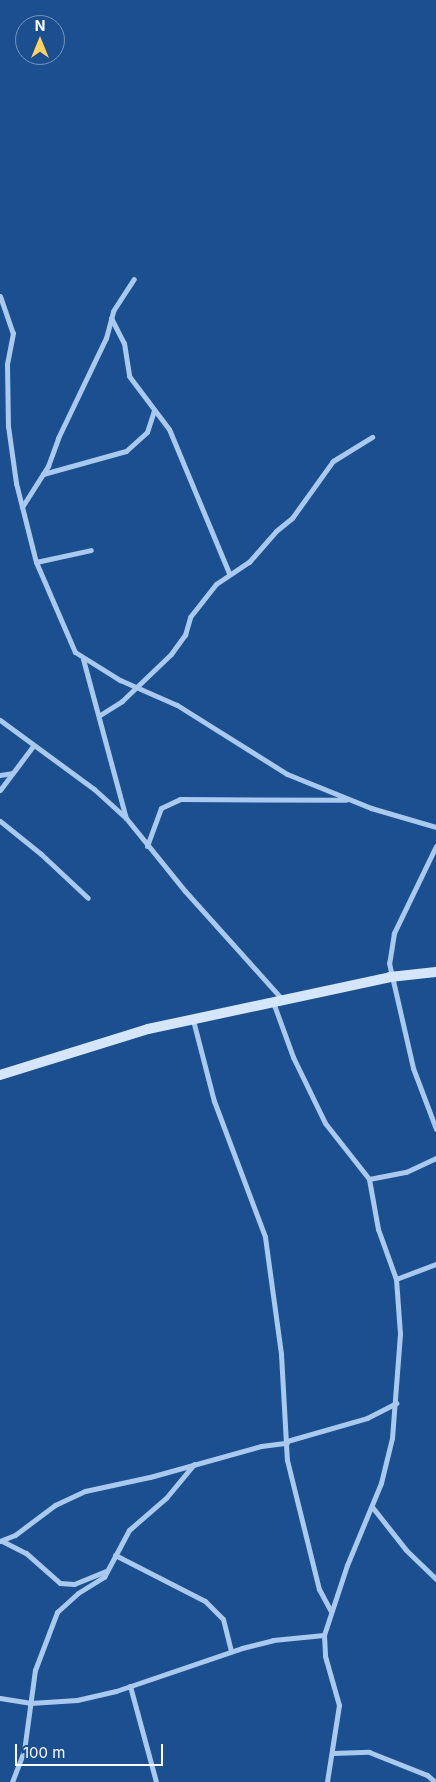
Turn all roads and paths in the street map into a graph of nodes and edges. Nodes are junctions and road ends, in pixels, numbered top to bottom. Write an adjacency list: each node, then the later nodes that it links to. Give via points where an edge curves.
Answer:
1 (134, 279): 3 (street)
2 (0, 296): 6 (street, via 12,333 7,364)
3 (111, 318): 4 (street, via 124,343 130,376); 8 (street, via 98,356)
4 (154, 410): 8 (street, via 147,432 126,451); 12 (street, via 169,428)
5 (0, 424): 6 (street)
6 (8, 426): 9 (street)
7 (372, 437): 12 (street, via 337,457 292,518 276,530 249,562)
8 (43, 474): 9 (street)
9 (22, 507): 11 (street)
10 (90, 550): 11 (street)
11 (36, 562): 13 (street, via 68,642)
12 (229, 573): 14 (street, via 190,617 180,643)
13 (82, 658): 14 (street); 15 (street)
14 (137, 687): 15 (street); 21 (street, via 177,705 287,774)
15 (100, 715): 22 (street, via 106,749)
16 (0, 720): 17 (street)
17 (33, 746): 18 (street); 22 (street, via 94,789)
18 (12, 773): 19 (street); 20 (street)
19 (0, 775)
20 (0, 790)
21 (351, 800): 24 (street); 25 (street, via 180,800 161,808)
22 (126, 818): 25 (street)
23 (0, 821): 27 (street)
24 (436, 828)
25 (147, 846): 30 (street)
26 (436, 846): 29 (street, via 394,933)
27 (88, 898)
28 (436, 972): 29 (street)
29 (390, 977): 30 (street); 33 (street, via 413,1068)
30 (277, 1000): 31 (street); 35 (street, via 293,1057 325,1123)
31 (193, 1020): 32 (street, via 148,1029); 39 (street, via 214,1101 265,1237 281,1354)
32 (0, 1075)
33 (436, 1129)
34 (436, 1158): 35 (street, via 406,1172)
35 (369, 1179): 37 (street, via 378,1229)
36 (436, 1264): 37 (street)
37 (396, 1279): 38 (street, via 400,1334)
38 (396, 1403): 39 (street, via 367,1418); 41 (street, via 392,1438)
39 (287, 1442): 40 (street); 46 (street, via 287,1460 296,1501 319,1589)
40 (194, 1464): 42 (street, via 86,1491 55,1505 21,1532); 43 (street, via 166,1498 129,1530)
41 (373, 1508): 45 (street, via 406,1550); 46 (street)
42 (1, 1541): 44 (street, via 26,1553 60,1582 74,1584)
43 (115, 1555): 44 (street); 48 (street, via 206,1601 223,1618)
44 (107, 1571): 51 (street, via 57,1612 35,1670)
45 (436, 1578)
46 (330, 1610): 47 (street)
47 (324, 1635): 48 (street, via 273,1640); 52 (street, via 325,1656 338,1705)
48 (231, 1651): 49 (street)
49 (130, 1686): 51 (street, via 77,1700); 54 (street)
50 (0, 1698): 51 (street)
51 (30, 1703): 53 (street, via 24,1751)
52 (332, 1753): 55 (street); 56 (street, via 369,1752 427,1775)
53 (12, 1782)
54 (156, 1782)
55 (327, 1782)
56 (435, 1782)

